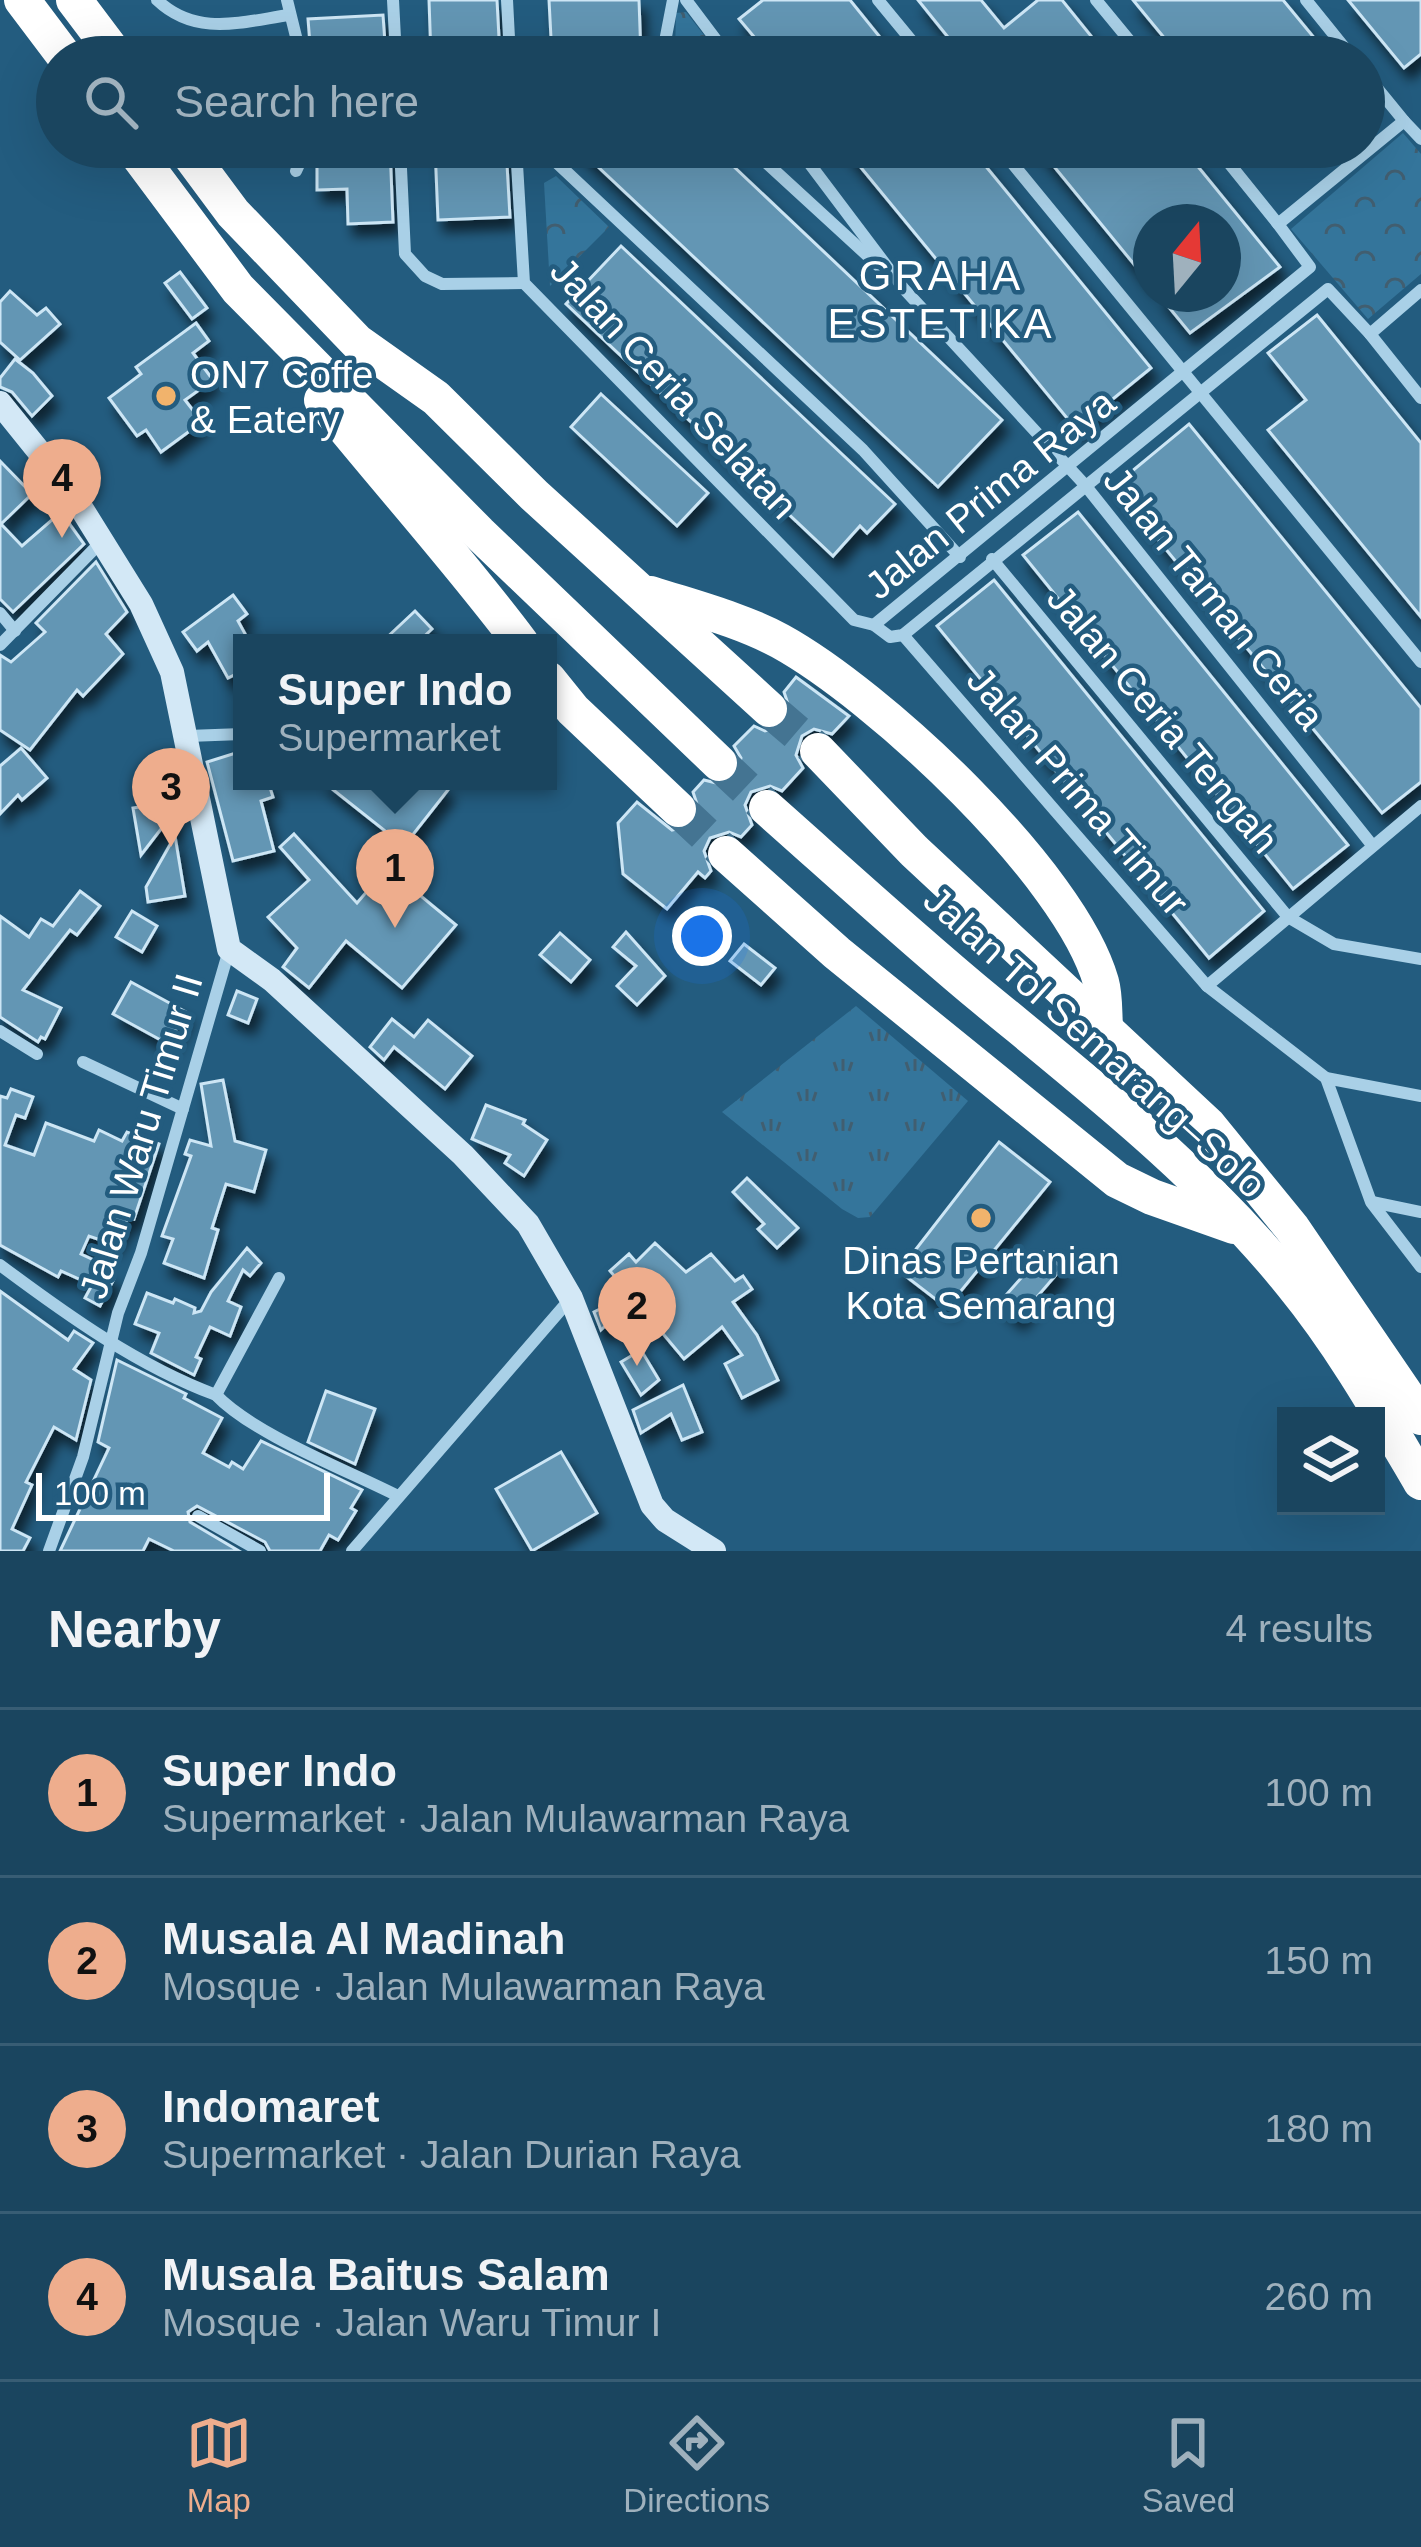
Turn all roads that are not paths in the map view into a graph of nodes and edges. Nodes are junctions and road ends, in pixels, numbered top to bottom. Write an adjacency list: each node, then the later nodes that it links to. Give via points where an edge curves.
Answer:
1 (22, 0): 12 (highway)
2 (74, 0): 13 (highway)
3 (157, 0): 11 (street, via 203,27)
4 (393, 0): 14 (street)
5 (507, 0): 15 (street)
6 (673, 0): 16 (street)
7 (686, 0): 17 (street)
8 (878, 0): 18 (street)
9 (1096, 0): 19 (street)
10 (1306, 0): 20 (street)
11 (288, 8)
12 (49, 36)
13 (101, 36)
14 (395, 36)
15 (510, 36)
16 (666, 36)
17 (713, 36)
18 (908, 36)
19 (1126, 36)
20 (1335, 36)
21 (1385, 98): 22 (street)
22 (1404, 121): 23 (street); 24 (street)
23 (1385, 137)
24 (1421, 140)
25 (148, 168): 40 (highway)
26 (200, 168): 54 (highway, via 357,342 436,398)
27 (297, 168): 36 (street)
28 (401, 168): 39 (street, via 405,254 424,275 442,284)
29 (517, 168): 39 (street, Jalan Ceria Selatan)
30 (562, 168): 52 (street, via 862,450)
31 (772, 168): 41 (street, Jalan Taman Ceria)
32 (813, 168): 41 (street, Jalan Taman Ceria)
33 (1016, 168): 45 (street)
34 (1233, 168): 37 (street)
35 (1347, 168): 37 (street)
36 (296, 171)
37 (1278, 224): 38 (street)
38 (1310, 267): 42 (street); 45 (street, Jalan Prima Raya)
39 (524, 283): 56 (street, Jalan Ceria Selatan, via 854,620)
40 (238, 289): 58 (highway); 67 (highway)
41 (904, 290): 49 (street, Jalan Taman Ceria)
42 (1328, 290): 44 (street); 46 (street, Jalan Prima Raya)
43 (1421, 290): 44 (street)
44 (1370, 334): 47 (street)
45 (1185, 374): 46 (street); 49 (street, Jalan Prima Raya)
46 (1201, 392): 50 (street, Jalan Prima Raya); 61 (street)
47 (1421, 398)
48 (0, 403): 51 (main road)
49 (1070, 466): 50 (street, Jalan Taman Ceria); 52 (street, Jalan Prima Raya)
50 (1085, 484): 53 (street, Jalan Prima Raya); 71 (street, Jalan Taman Ceria)
51 (102, 541): 57 (street); 65 (main road, via 172,672)
52 (960, 557): 56 (street, Jalan Prima Raya)
53 (992, 559): 59 (street, Jalan Prima Raya); 73 (street, Jalan Ceria Tengah)
54 (642, 592): 63 (highway); 77 (highway, via 779,641 955,778 1080,935 1102,984)
55 (0, 614): 57 (street)
56 (874, 625): 59 (street, Jalan Prima Raya, via 890,637)
57 (15, 631): 60 (street)
58 (514, 634)
59 (903, 635): 76 (street, Jalan Prima Timur)
60 (0, 645)
61 (1421, 662)
62 (557, 690): 70 (highway)
63 (769, 710)
64 (233, 734): 65 (street)
65 (188, 736): 74 (main road)
66 (818, 751): 77 (highway, Jalan Tol Semarang–Solo)
67 (718, 763)
68 (767, 808): 86 (highway, Jalan Tol Semarang–Solo, via 1107,1100)
69 (1420, 808): 71 (street)
70 (678, 809)
71 (1372, 845): 73 (street)
72 (726, 854): 86 (highway, via 1118,1180)
73 (1288, 917): 75 (street, via 1334,944); 76 (street)
74 (229, 949): 83 (street, Jalan Waru Timur II); 90 (main road, via 495,1186 530,1226)
75 (1421, 959)
76 (1207, 986): 81 (street, Jalan Prima Timur)
77 (1105, 1028): 93 (highway, Jalan Tol Semarang–Solo, via 1208,1125)
78 (0, 1031): 79 (street)
79 (37, 1054)
80 (83, 1062): 83 (street)
81 (1326, 1078): 82 (street, Jalan Prima Timur); 84 (street)
82 (1421, 1096)
83 (183, 1109): 91 (street, Jalan Waru Timur II)
84 (1371, 1202): 85 (street); 88 (street)
85 (1421, 1212)
86 (1243, 1229): 94 (highway, Jalan Tol Semarang–Solo, via 1356,1371)
87 (0, 1265): 91 (street)
88 (1421, 1267)
89 (279, 1278): 92 (street)
90 (571, 1298): 95 (street); 100 (main road, via 652,1504)
91 (110, 1341): 92 (street, Jalan Waru Timur II); 97 (street, Jalan Waru Timur II, via 83,1456)
92 (216, 1395): 95 (street, Jalan Waru Timur II)
93 (1421, 1417)
94 (1421, 1482)
95 (398, 1496): 99 (street)
96 (198, 1516): 98 (street)
97 (49, 1551)
98 (260, 1551)
99 (352, 1551)
100 (714, 1551)

